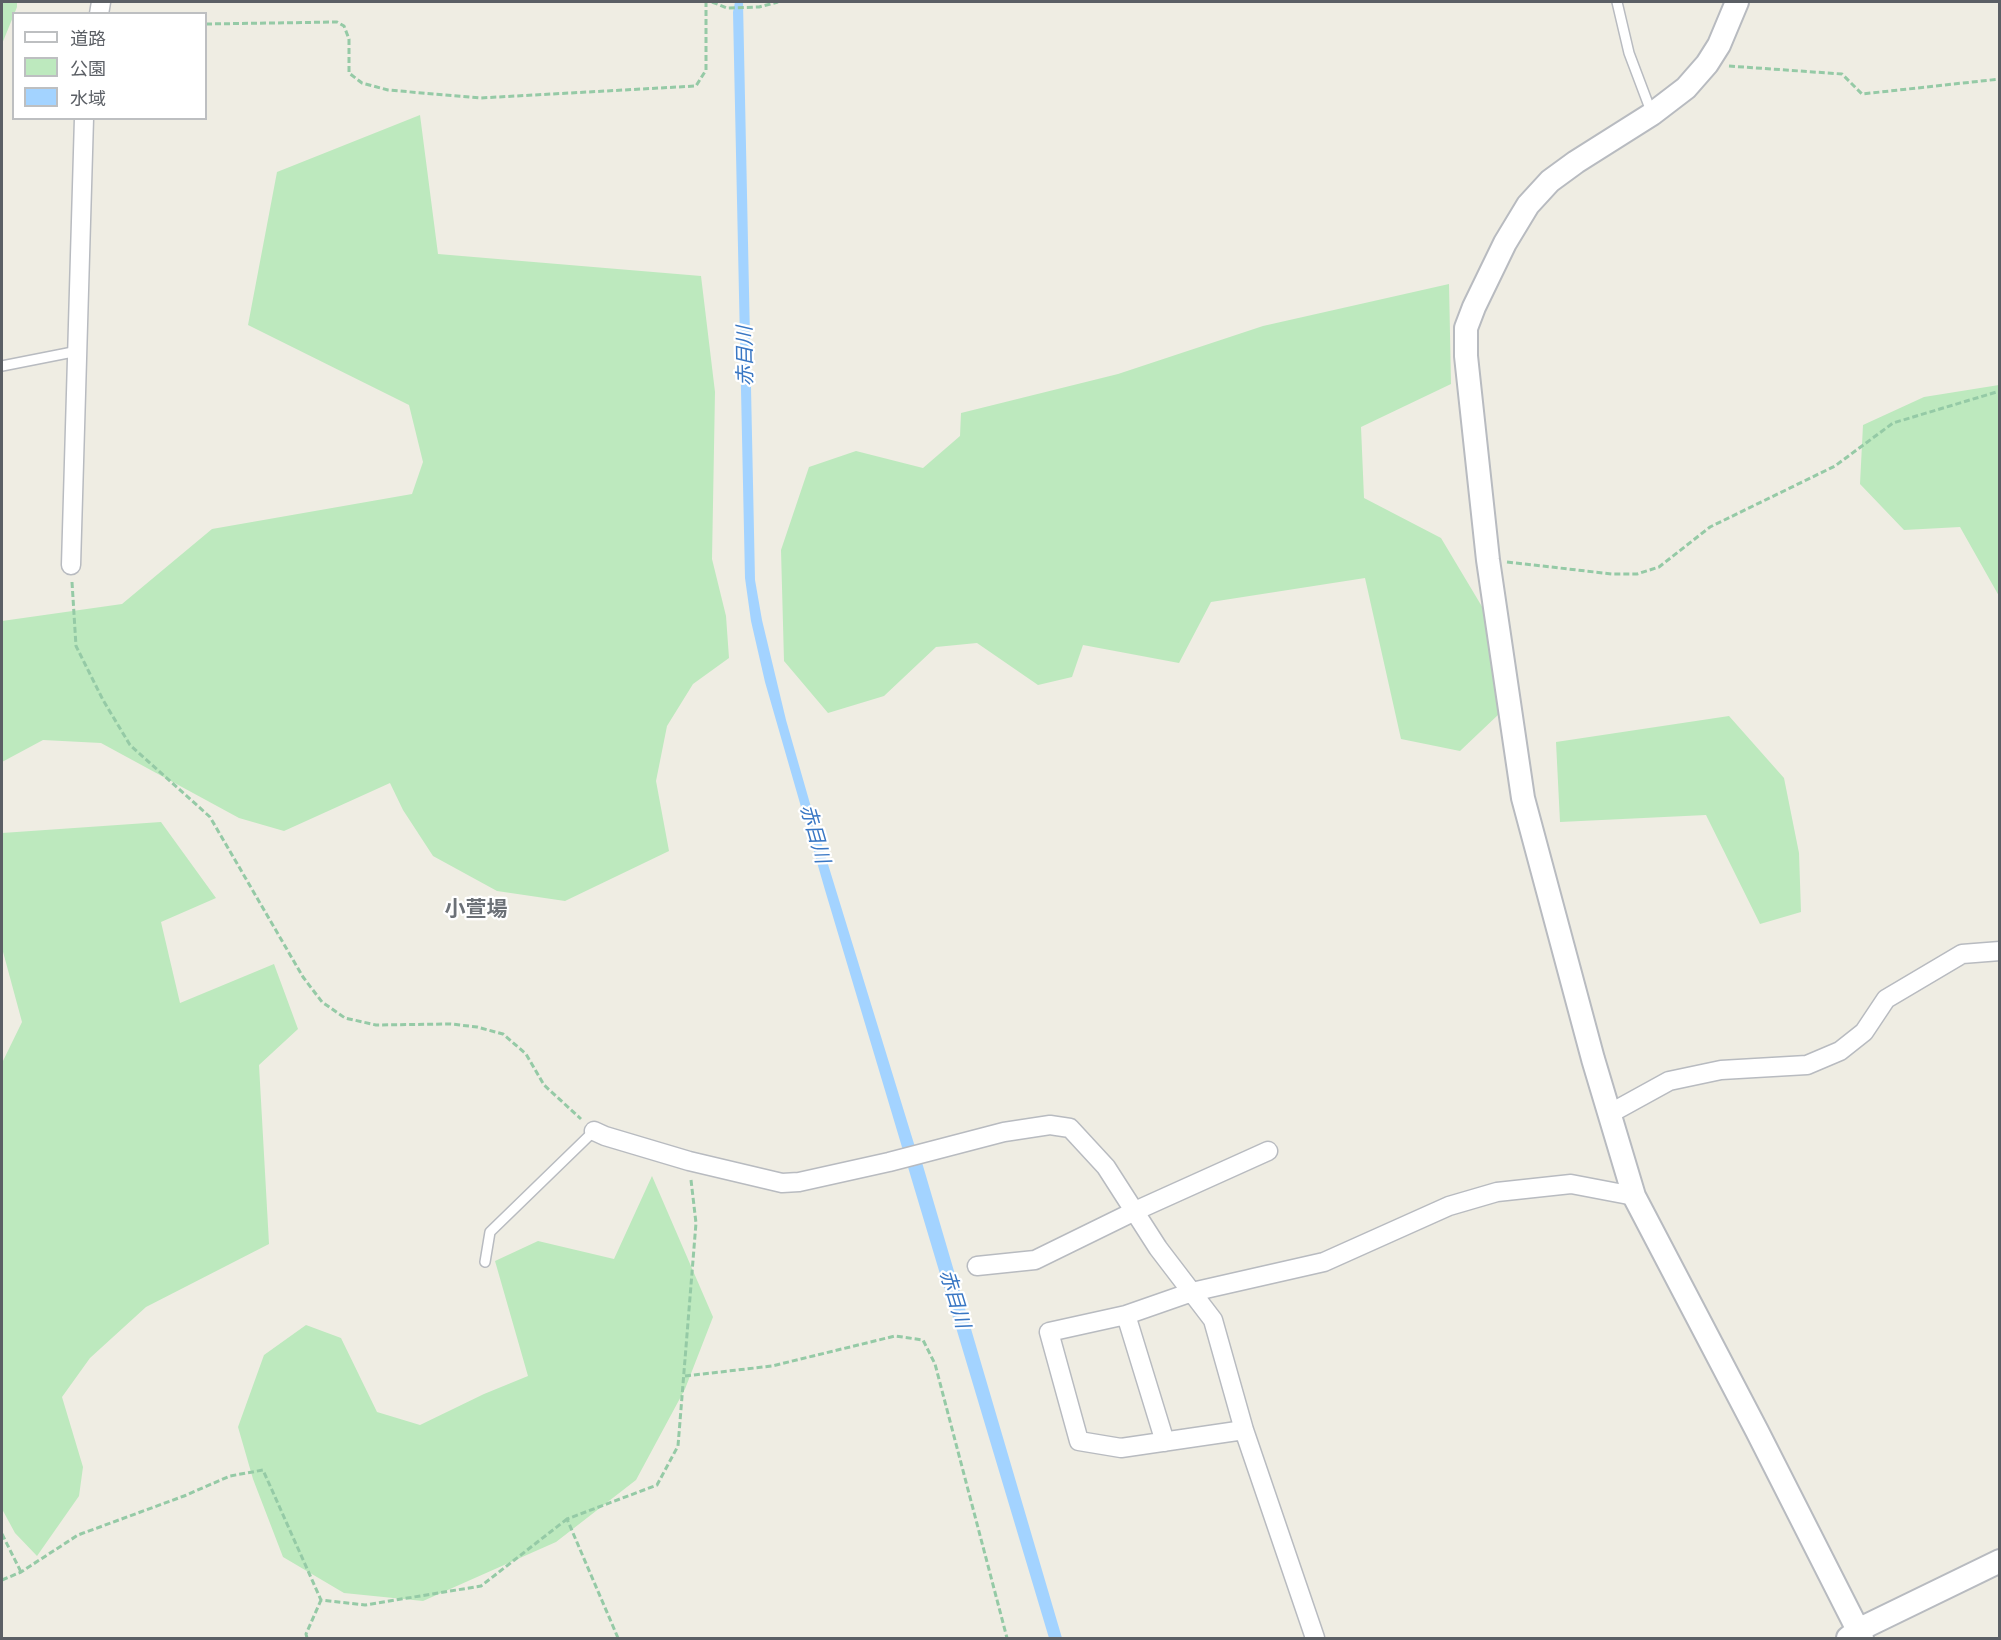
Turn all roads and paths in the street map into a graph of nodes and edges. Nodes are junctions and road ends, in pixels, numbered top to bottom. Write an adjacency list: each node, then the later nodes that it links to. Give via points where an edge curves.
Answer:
1 (706, 2): 6 (path, via 706,70 696,86 480,98 388,90 362,83 349,73 349,39 344,26 337,22)
2 (712, 2): 3 (path, via 727,8)
3 (778, 2)
4 (1617, 2): 9 (lane, via 1629,53)
5 (1737, 2): 7 (street)
6 (207, 24)
7 (1707, 64): 8 (path, via 1842,74 1862,94); 9 (street, via 1686,88)
8 (2000, 79)
9 (1652, 114): 14 (street, via 1550,181 1528,206 1488,275 1466,328)
10 (84, 120): 11 (street)
11 (78, 351): 12 (lane); 15 (street)
12 (2, 366)
13 (2000, 391): 14 (path, via 1893,423 1834,466 1710,527 1659,567 1637,574 1611,574)
14 (1488, 560): 17 (street, via 1522,798)
15 (71, 565): 18 (path, via 76,646 103,700 130,745 210,817 303,977 322,1002 345,1018 376,1025 451,1024 503,1034 526,1054 544,1085)
16 (2000, 951): 17 (street, via 1962,954 1886,999 1864,1032 1840,1051 1807,1065 1721,1070 1669,1081)
17 (1609, 1114): 21 (street)
18 (594, 1131): 20 (street); 23 (lane, via 490,1232)
19 (1268, 1151): 22 (street)
20 (689, 1161): 22 (street, via 782,1183 799,1182 1004,1132 1050,1125 1070,1128 1106,1167); 27 (path, via 696,1223)
21 (1634, 1196): 25 (street, via 1571,1184 1497,1192 1449,1206 1324,1262); 36 (street, via 1757,1431)
22 (1135, 1211): 24 (street, via 1035,1260); 25 (street)
23 (485, 1262)
24 (977, 1266)
25 (1192, 1292): 26 (street); 28 (street, via 1213,1320)
26 (1126, 1315): 29 (street); 29 (street, via 1049,1332 1078,1441 1121,1448)
27 (685, 1376): 30 (path, via 678,1446 657,1485); 39 (path, via 772,1366 895,1336 923,1340 935,1365)
28 (1244, 1430): 29 (street); 40 (street)
29 (1165, 1442)
30 (567, 1519): 35 (path, via 481,1586 364,1605); 38 (path)
31 (2, 1534): 33 (path)
32 (2000, 1561): 36 (street)
33 (21, 1572): 34 (path); 35 (path, via 78,1535 230,1476 263,1470)
34 (2, 1580)
35 (321, 1600): 37 (path, via 306,1634)
36 (1856, 1636)
37 (308, 1638)
38 (618, 1638)
39 (1006, 1638)
40 (1315, 1638)

